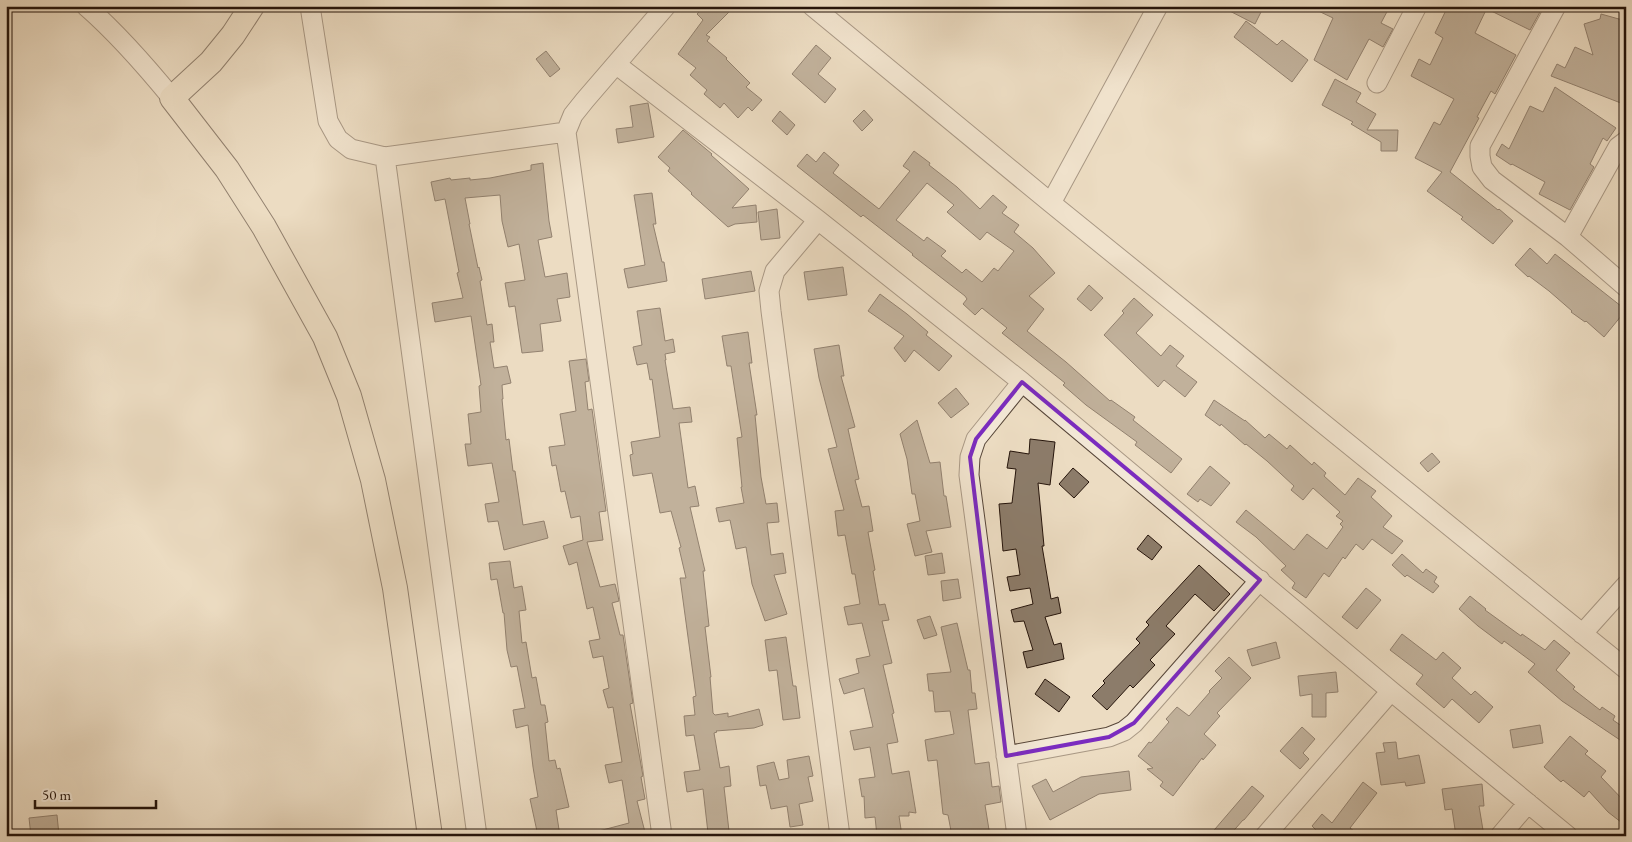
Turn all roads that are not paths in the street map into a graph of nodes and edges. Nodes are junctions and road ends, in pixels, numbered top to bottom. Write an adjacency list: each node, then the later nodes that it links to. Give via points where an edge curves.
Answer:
1 (86, 6): 11 (street, via 112,29)
2 (252, 6): 11 (main road, via 211,62)
3 (310, 6): 14 (street, via 328,121 338,139 351,149)
4 (666, 6): 9 (street)
5 (812, 6): 15 (street)
6 (1158, 6): 15 (street)
7 (1417, 6): 10 (street)
8 (1556, 6): 17 (street, via 1480,146 1480,156 1482,167 1492,180)
9 (617, 65): 12 (street, via 573,115); 16 (street)
10 (1377, 83)
11 (172, 98): 27 (main road, via 227,169 264,227 325,337 349,396 373,480 395,588)
12 (566, 132): 14 (street); 29 (street)
13 (1626, 140): 17 (street, via 1618,147)
14 (385, 157): 28 (street)
15 (1051, 203): 22 (street)
16 (818, 220): 19 (street); 30 (street, via 775,271 769,291)
17 (1568, 237): 18 (street)
18 (1626, 287)
19 (1022, 382): 20 (street); 25 (street, via 976,439 970,457 969,476)
20 (1260, 580): 24 (street); 25 (street, via 1124,731 1109,737)
21 (1626, 585): 22 (street)
22 (1582, 634): 23 (street)
23 (1626, 669)
24 (1391, 691): 26 (street); 32 (street)
25 (1006, 756): 31 (street)
26 (1528, 803): 33 (street); 34 (street)
27 (430, 836)
28 (477, 836)
29 (662, 836)
30 (840, 836)
31 (1017, 836)
32 (1265, 836)
33 (1500, 836)
34 (1568, 836)

